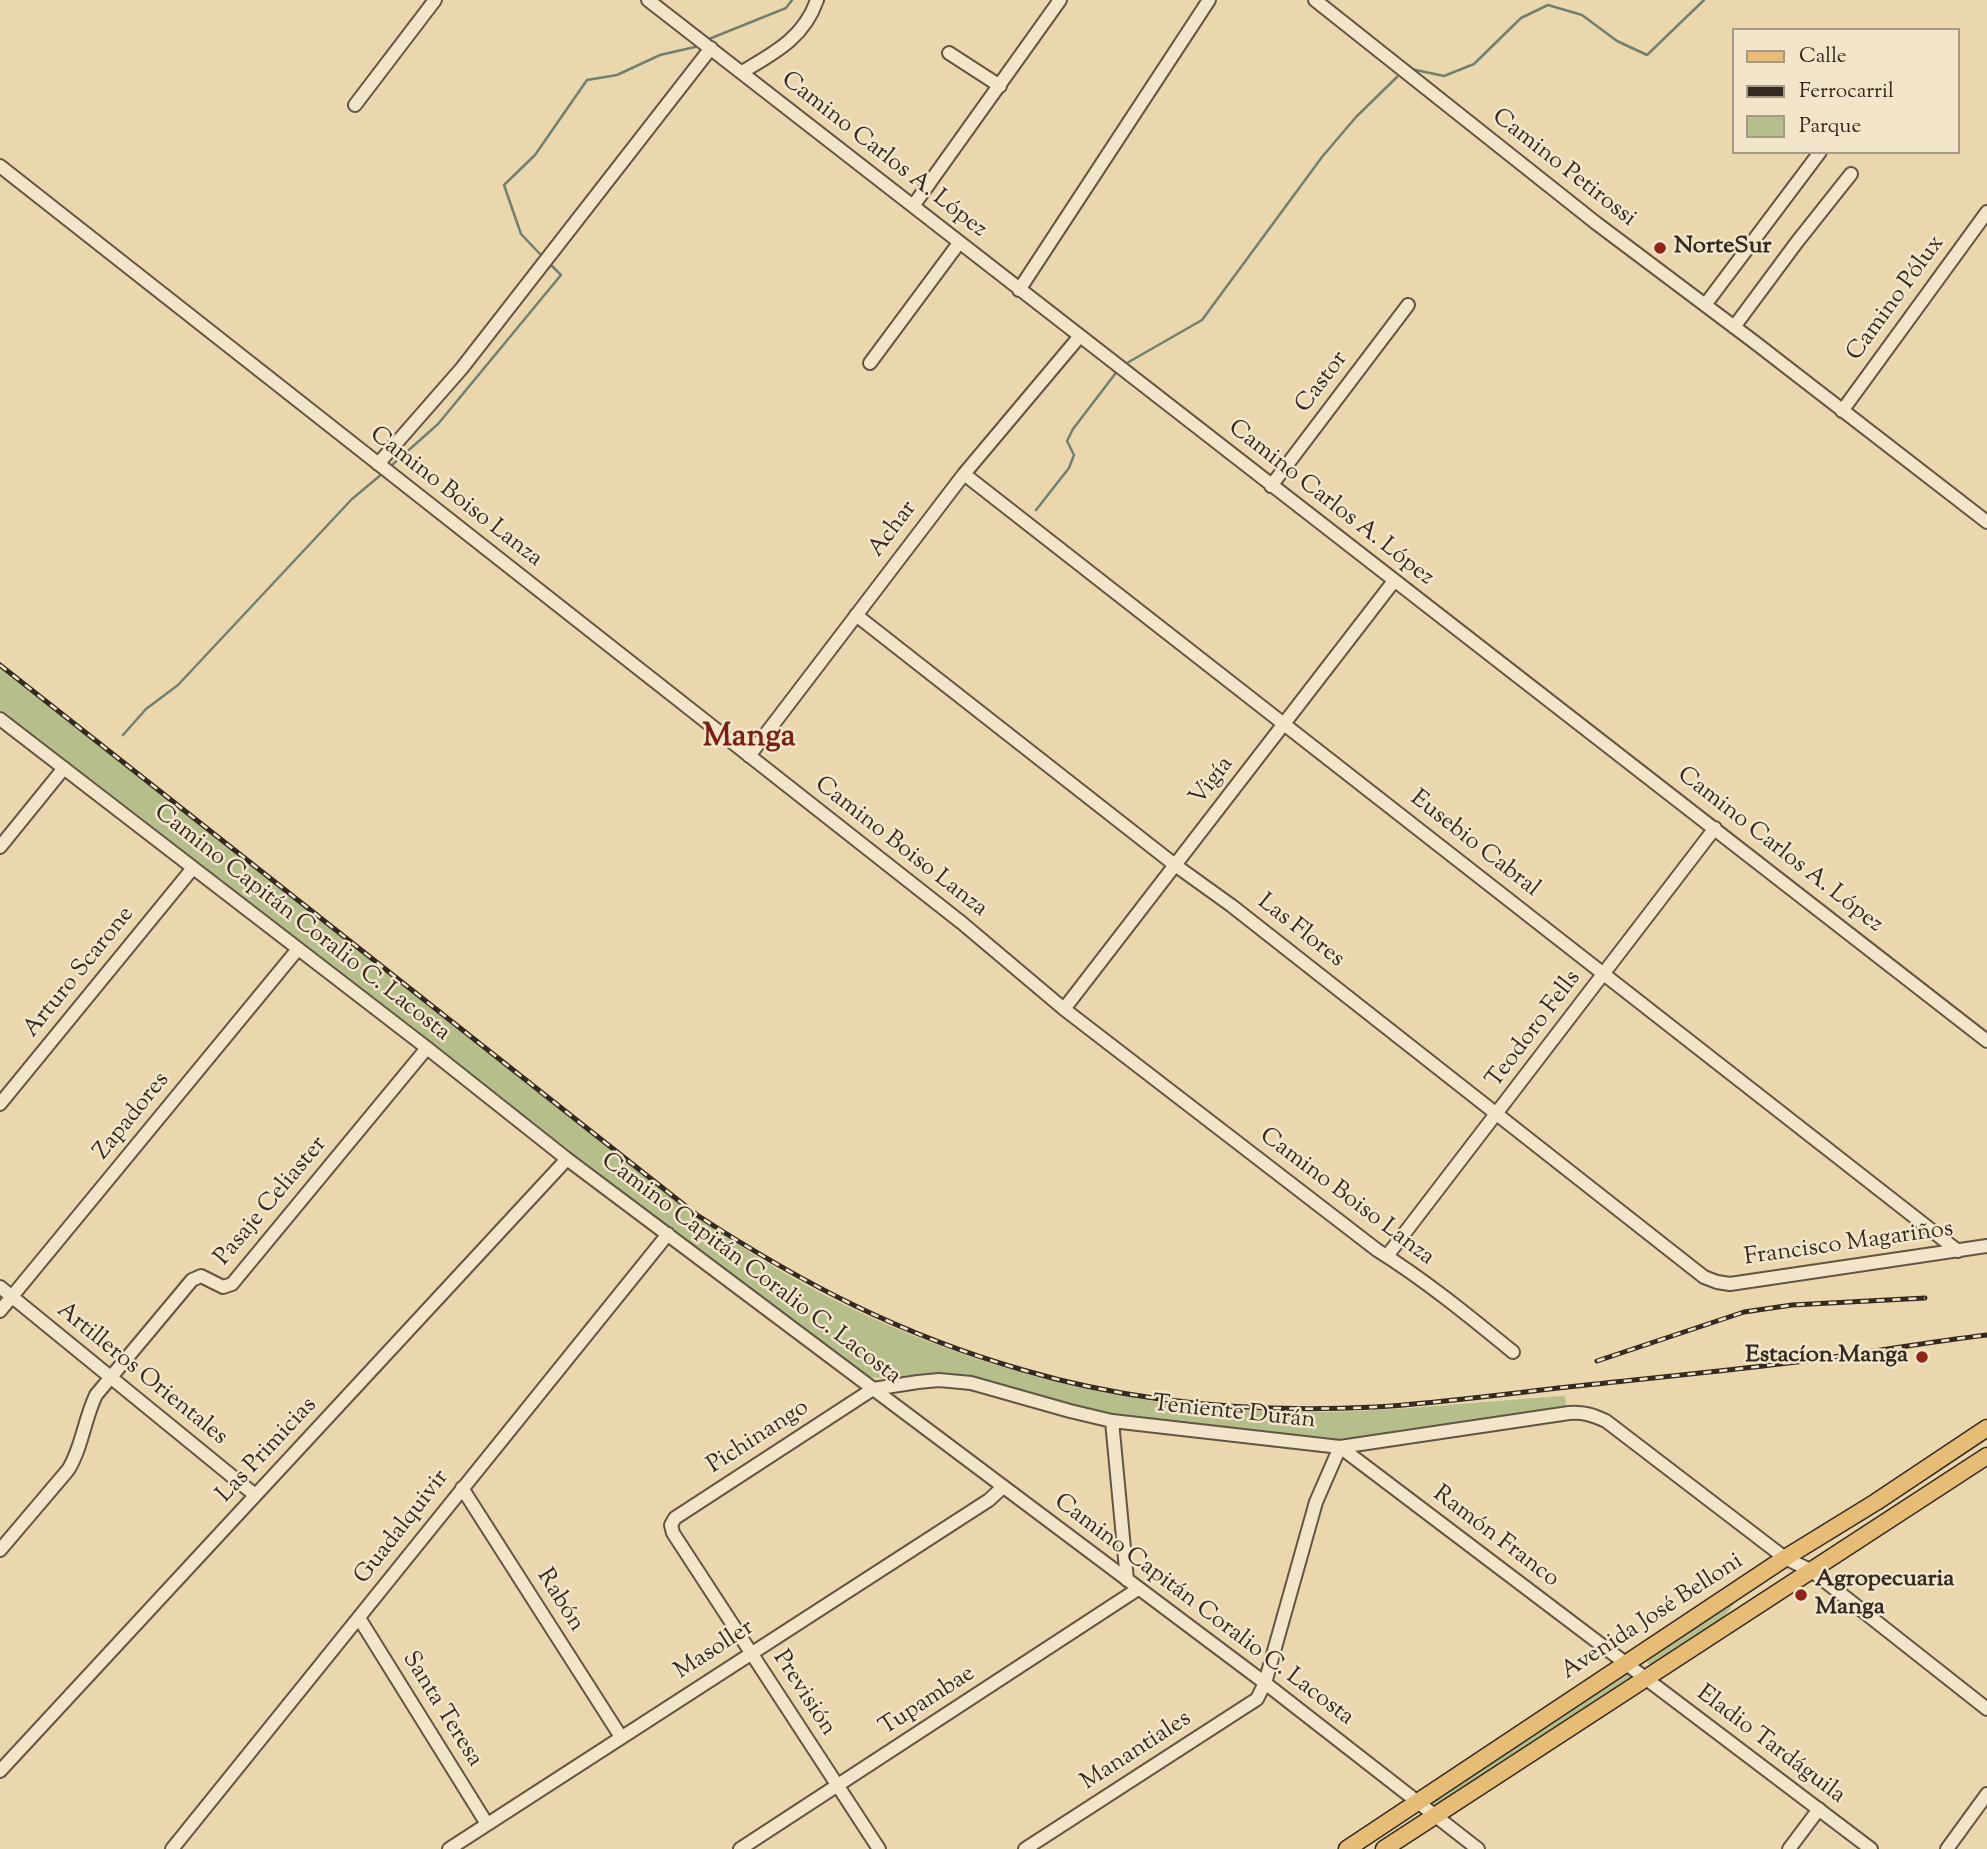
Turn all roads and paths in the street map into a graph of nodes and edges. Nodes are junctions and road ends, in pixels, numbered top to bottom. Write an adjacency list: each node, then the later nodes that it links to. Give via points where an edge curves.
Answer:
1 (435, 0): 11 (street)
2 (648, 0): 7 (street, Camino Carlos A. López)
3 (817, 0): 9 (street, via 798,35)
4 (1060, 0): 10 (street)
5 (1209, 0): 18 (street)
6 (1315, 0): 20 (street, Camino Petirossi)
7 (711, 48): 9 (street, Camino Carlos A. López); 25 (street, via 462,369)
8 (949, 53): 10 (street)
9 (742, 72): 15 (street, Camino Carlos A. López)
10 (1000, 86): 15 (street)
11 (355, 105)
12 (1819, 154): 20 (street)
13 (0, 166): 25 (street, Camino Boiso Lanza)
14 (1851, 174): 21 (street)
15 (914, 206): 17 (street, Camino Carlos A. López)
16 (1987, 212): 24 (street, Camino Pólux)
17 (959, 243): 18 (street, Camino Carlos A. López); 23 (street)
18 (1019, 289): 22 (street, Camino Carlos A. López)
19 (1408, 305): 27 (street, Castor)
20 (1706, 305): 21 (street, Camino Petirossi)
21 (1734, 327): 24 (street, Camino Petirossi)
22 (1080, 336): 26 (street, Achar); 27 (street, Camino Carlos A. López)
23 (870, 363)
24 (1842, 411): 28 (street, Camino Petirossi)
25 (378, 464): 33 (street, Camino Boiso Lanza)
26 (964, 474): 30 (street, Achar); 32 (street, Eusebio Cabral)
27 (1271, 486): 29 (street, Camino Carlos A. López)
28 (1987, 522)
29 (1394, 581): 32 (street, Vigía); 35 (street, Camino Carlos A. López)
30 (856, 615): 33 (street, Achar); 37 (street, Las Flores)
31 (0, 719): 34 (street, Camino Capitán Coralio C. Lacosta)
32 (1284, 723): 37 (street, Vigía); 40 (street, Eusebio Cabral)
33 (749, 755): 41 (street, Camino Boiso Lanza)
34 (64, 768): 36 (street); 38 (street, Camino Capitán Coralio C. Lacosta)
35 (1716, 828): 40 (street, Teodoro Fells); 42 (street, Camino Carlos A. López)
36 (0, 847)
37 (1175, 865): 41 (street, Vigía); 45 (street, Las Flores)
38 (194, 868): 39 (street, Camino Capitán Coralio C. Lacosta); 44 (street, Arturo Scarone)
39 (298, 949): 43 (street, Camino Capitán Coralio C. Lacosta); 53 (street, Zapadores)
40 (1604, 973): 45 (street, Teodoro Fells); 49 (street, Eusebio Cabral)
41 (1064, 1009): 50 (street, Camino Boiso Lanza)
42 (1987, 1041)
43 (427, 1048): 46 (street, Camino Capitán Coralio C. Lacosta); 56 (street, Pasaje Celiaster, via 232,1284 223,1287 196,1276)
44 (0, 1104)
45 (1498, 1114): 50 (street, Teodoro Fells); 51 (street, Las Flores, via 1704,1277)
46 (567, 1159): 47 (street, Camino Capitán Coralio C. Lacosta); 65 (street, Las Primicias)
47 (667, 1234): 57 (street, Camino Capitán Coralio C. Lacosta); 64 (street, Guadalquivir)
48 (1987, 1246): 49 (street, Francisco Magariños)
49 (1958, 1251): 51 (street, Francisco Magariños, via 1730,1284)
50 (1387, 1256): 55 (street, Camino Boiso Lanza)
51 (1717, 1282)
52 (0, 1287): 53 (street, Artilleros Orientales)
53 (12, 1297): 54 (street, Zapadores); 56 (street, Artilleros Orientales)
54 (0, 1311)
55 (1513, 1352)
56 (110, 1377): 65 (street, Artilleros Orientales); 68 (street, Pasaje Celiaster, via 90,1407 68,1471)
57 (873, 1388): 58 (street, Teniente Durán, via 939,1380 971,1383); 63 (street, Camino Capitán Coralio C. Lacosta); 67 (street, Pichinango, via 675,1518)
58 (1112, 1421): 61 (street, Teniente Durán); 71 (street)
59 (1987, 1428): 60 (main road, Avenida José Belloni)
60 (1967, 1442): 62 (street); 66 (main road, Avenida José Belloni)
61 (1340, 1447): 69 (street, Teniente Durán, via 1583,1412 1606,1421); 76 (street, Ramón Franco); 78 (street, via 1316,1502)
62 (1985, 1460): 70 (main road, Avenida José Belloni)
63 (1003, 1486): 71 (street, Camino Capitán Coralio C. Lacosta); 75 (street, Masoller, via 989,1500)
64 (462, 1488): 74 (street, Guadalquivir); 80 (street, Rabón)
65 (255, 1495): 81 (street, Las Primicias)
66 (1876, 1502): 69 (main road, Avenida José Belloni); 70 (main road, via 1865,1520 1809,1557)
67 (671, 1525): 75 (street, Previsión)
68 (0, 1550)
69 (1785, 1558): 70 (street); 73 (main road, via 1790,1566 1786,1577 1754,1598); 76 (main road, Avenida José Belloni)
70 (1812, 1572): 73 (main road, Avenida José Belloni); 79 (street)
71 (1127, 1580): 72 (street, Camino Capitán Coralio C. Lacosta)
72 (1138, 1588): 78 (street, Camino Capitán Coralio C. Lacosta); 82 (street, Tupambae)
73 (1739, 1617): 77 (main road, Avenida José Belloni)
74 (359, 1618): 87 (street, Santa Teresa); 88 (street, Guadalquivir)
75 (751, 1653): 80 (street, Masoller); 82 (street, Previsión)
76 (1625, 1663): 77 (street, Ramón Franco); 84 (main road, Avenida José Belloni)
77 (1644, 1678): 85 (street, Eladio Tardáguila); 86 (main road, Avenida José Belloni)
78 (1265, 1683): 84 (street, Camino Capitán Coralio C. Lacosta); 92 (street, Manantiales, via 1257,1699)
79 (1987, 1709)
80 (621, 1737): 87 (street, Masoller)
81 (0, 1771)
82 (838, 1786): 90 (street, Tupambae); 91 (street, Previsión)
83 (1987, 1794): 98 (street)
84 (1418, 1802): 86 (street, Camino Capitán Coralio C. Lacosta); 93 (main road, Avenida José Belloni)
85 (1819, 1809): 96 (street); 97 (street, Eladio Tardáguila)
86 (1435, 1816): 94 (main road, Avenida José Belloni); 95 (street, Camino Capitán Coralio C. Lacosta)
87 (487, 1824): 89 (street, Masoller)
88 (172, 1849)
89 (449, 1849)
90 (740, 1849)
91 (879, 1849)
92 (1025, 1849)
93 (1347, 1849)
94 (1384, 1849)
95 (1478, 1849)
96 (1788, 1849)
97 (1871, 1849)
98 (1947, 1849)

